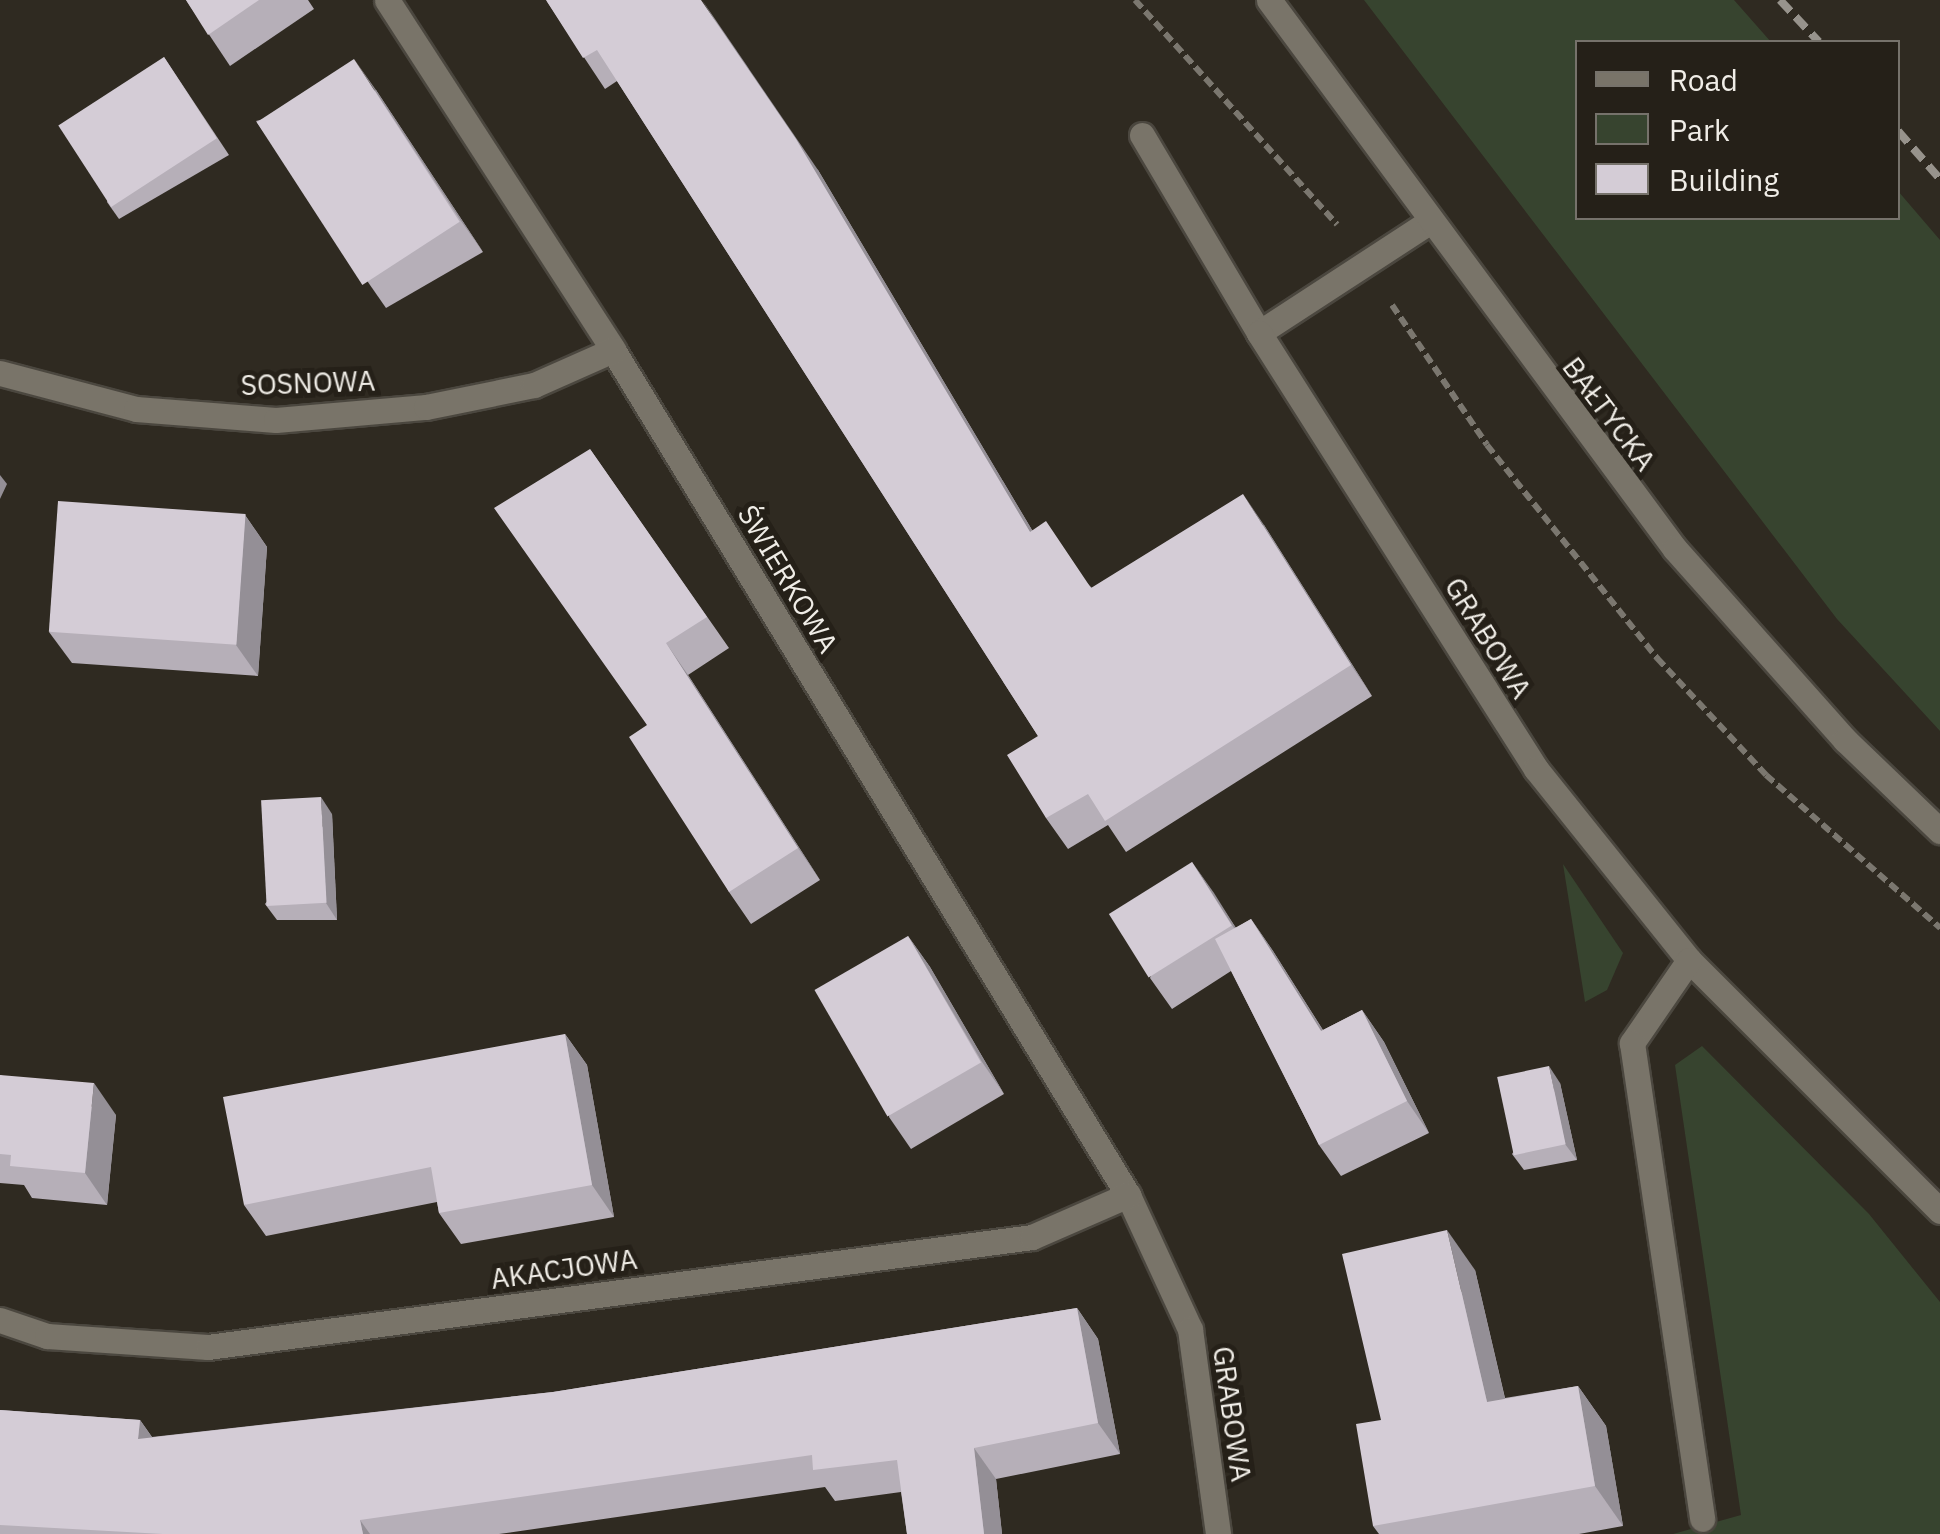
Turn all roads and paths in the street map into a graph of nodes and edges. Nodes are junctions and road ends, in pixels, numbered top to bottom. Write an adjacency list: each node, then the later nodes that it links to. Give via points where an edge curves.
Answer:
1 (388, 0): 8 (street, ŚWIERKOWA)
2 (1136, 0): 6 (path, via 1325,206)
3 (1269, 0): 5 (street, BAŁTYCKA)
4 (1142, 134): 7 (street, GRABOWA)
5 (1429, 222): 6 (street); 10 (street, BAŁTYCKA, via 1734,621)
6 (1364, 264): 7 (street); 11 (path, via 1488,445 1657,658 1766,775)
7 (1259, 333): 12 (street, GRABOWA, via 1536,769)
8 (614, 350): 9 (street, SOSNOWA, via 516,389 276,420 136,409); 13 (street, ŚWIERKOWA)
9 (0, 372)
10 (1940, 831)
11 (1940, 928)
12 (1689, 960): 14 (street, GRABOWA); 16 (street, via 1632,1043)
13 (1128, 1195): 15 (street, AKACJOWA, via 1032,1237 208,1347 46,1336); 17 (street, GRABOWA, via 1190,1329)
14 (1940, 1211)
15 (0, 1320)
16 (1702, 1518)
17 (1218, 1534)

